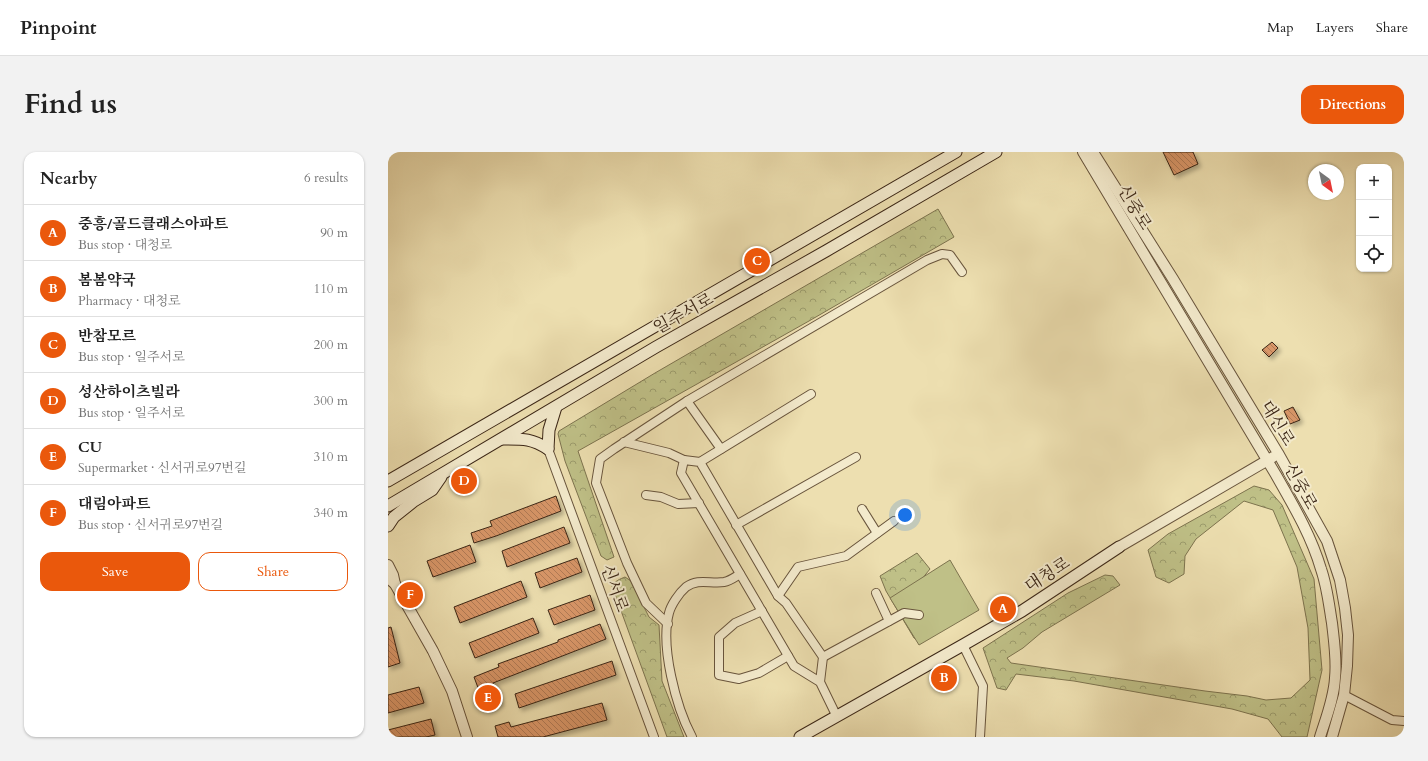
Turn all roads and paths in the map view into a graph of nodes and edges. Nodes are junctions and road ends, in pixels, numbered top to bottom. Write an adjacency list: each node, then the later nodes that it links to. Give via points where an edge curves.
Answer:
1 (956, 152): 22 (main road, 일주서로)
2 (996, 152): 11 (main road, 일주서로, via 656,347)
3 (1078, 152): 7 (street, via 1084,162)
4 (1083, 152): 7 (street, 신중로)
5 (1093, 152): 7 (street, 대신로)
6 (1097, 152): 7 (street, via 1100,157)
7 (1096, 165): 16 (street, 대신로, via 1173,279); 19 (street, 신중로)
8 (962, 272): 10 (street, via 950,255 942,254 927,260)
9 (811, 394): 15 (street)
10 (687, 401): 13 (street); 15 (street)
11 (556, 408): 12 (main road, 일주서로); 14 (main road, via 549,430)
12 (501, 439): 14 (main road, via 525,439 537,442); 21 (main road, 일주서로)
13 (624, 442): 18 (street, via 669,453); 40 (street, via 600,459 596,483 627,563 646,603)
14 (548, 449): 49 (street, 신서로)
15 (721, 449): 20 (street)
16 (1278, 454): 19 (street, 대청로); 45 (street, 대신로, via 1327,541 1340,580 1348,635)
17 (856, 457): 28 (street)
18 (684, 460): 20 (street); 24 (street, via 681,473)
19 (1268, 460): 31 (street, 대청로); 53 (street, 신중로, via 1306,529 1327,590 1335,643 1335,678 1330,706)
20 (700, 462): 28 (street)
21 (443, 474): 25 (main road, 일주서로); 29 (main road, via 432,490 414,500 394,517)
22 (388, 481)
23 (646, 495): 24 (street, via 661,497 678,504)
24 (699, 503): 33 (street)
25 (388, 506)
26 (862, 509): 30 (street)
27 (894, 521): 30 (street)
28 (736, 525): 36 (street)
29 (388, 526)
30 (877, 533): 36 (street, via 846,556 798,567)
31 (1119, 547): 41 (main road, 대청로, via 1022,611)
32 (388, 565): 34 (street, via 393,575)
33 (740, 574): 37 (street); 40 (street, via 731,580 698,581 686,587 669,612)
34 (391, 581): 48 (street, via 433,651 452,691)
35 (876, 593): 39 (street)
36 (778, 596): 43 (street, via 786,603)
37 (762, 612): 42 (street); 42 (street, via 735,623 718,637 719,675 739,679 759,673)
38 (919, 615): 39 (street, via 904,613)
39 (889, 621): 43 (street)
40 (668, 624): 50 (street, via 666,636 672,684)
41 (963, 645): 46 (main road, 대청로); 52 (street, via 983,686)
42 (788, 656): 44 (street, via 794,666)
43 (823, 657): 44 (street)
44 (820, 682): 46 (street)
45 (1344, 695): 47 (street, via 1392,720); 54 (street, 대신로)
46 (837, 716): 51 (main road, 대청로)
47 (1404, 721)
48 (466, 737)
49 (654, 737)
50 (692, 737)
51 (800, 737)
52 (980, 737)
53 (1320, 737)
54 (1332, 737)

